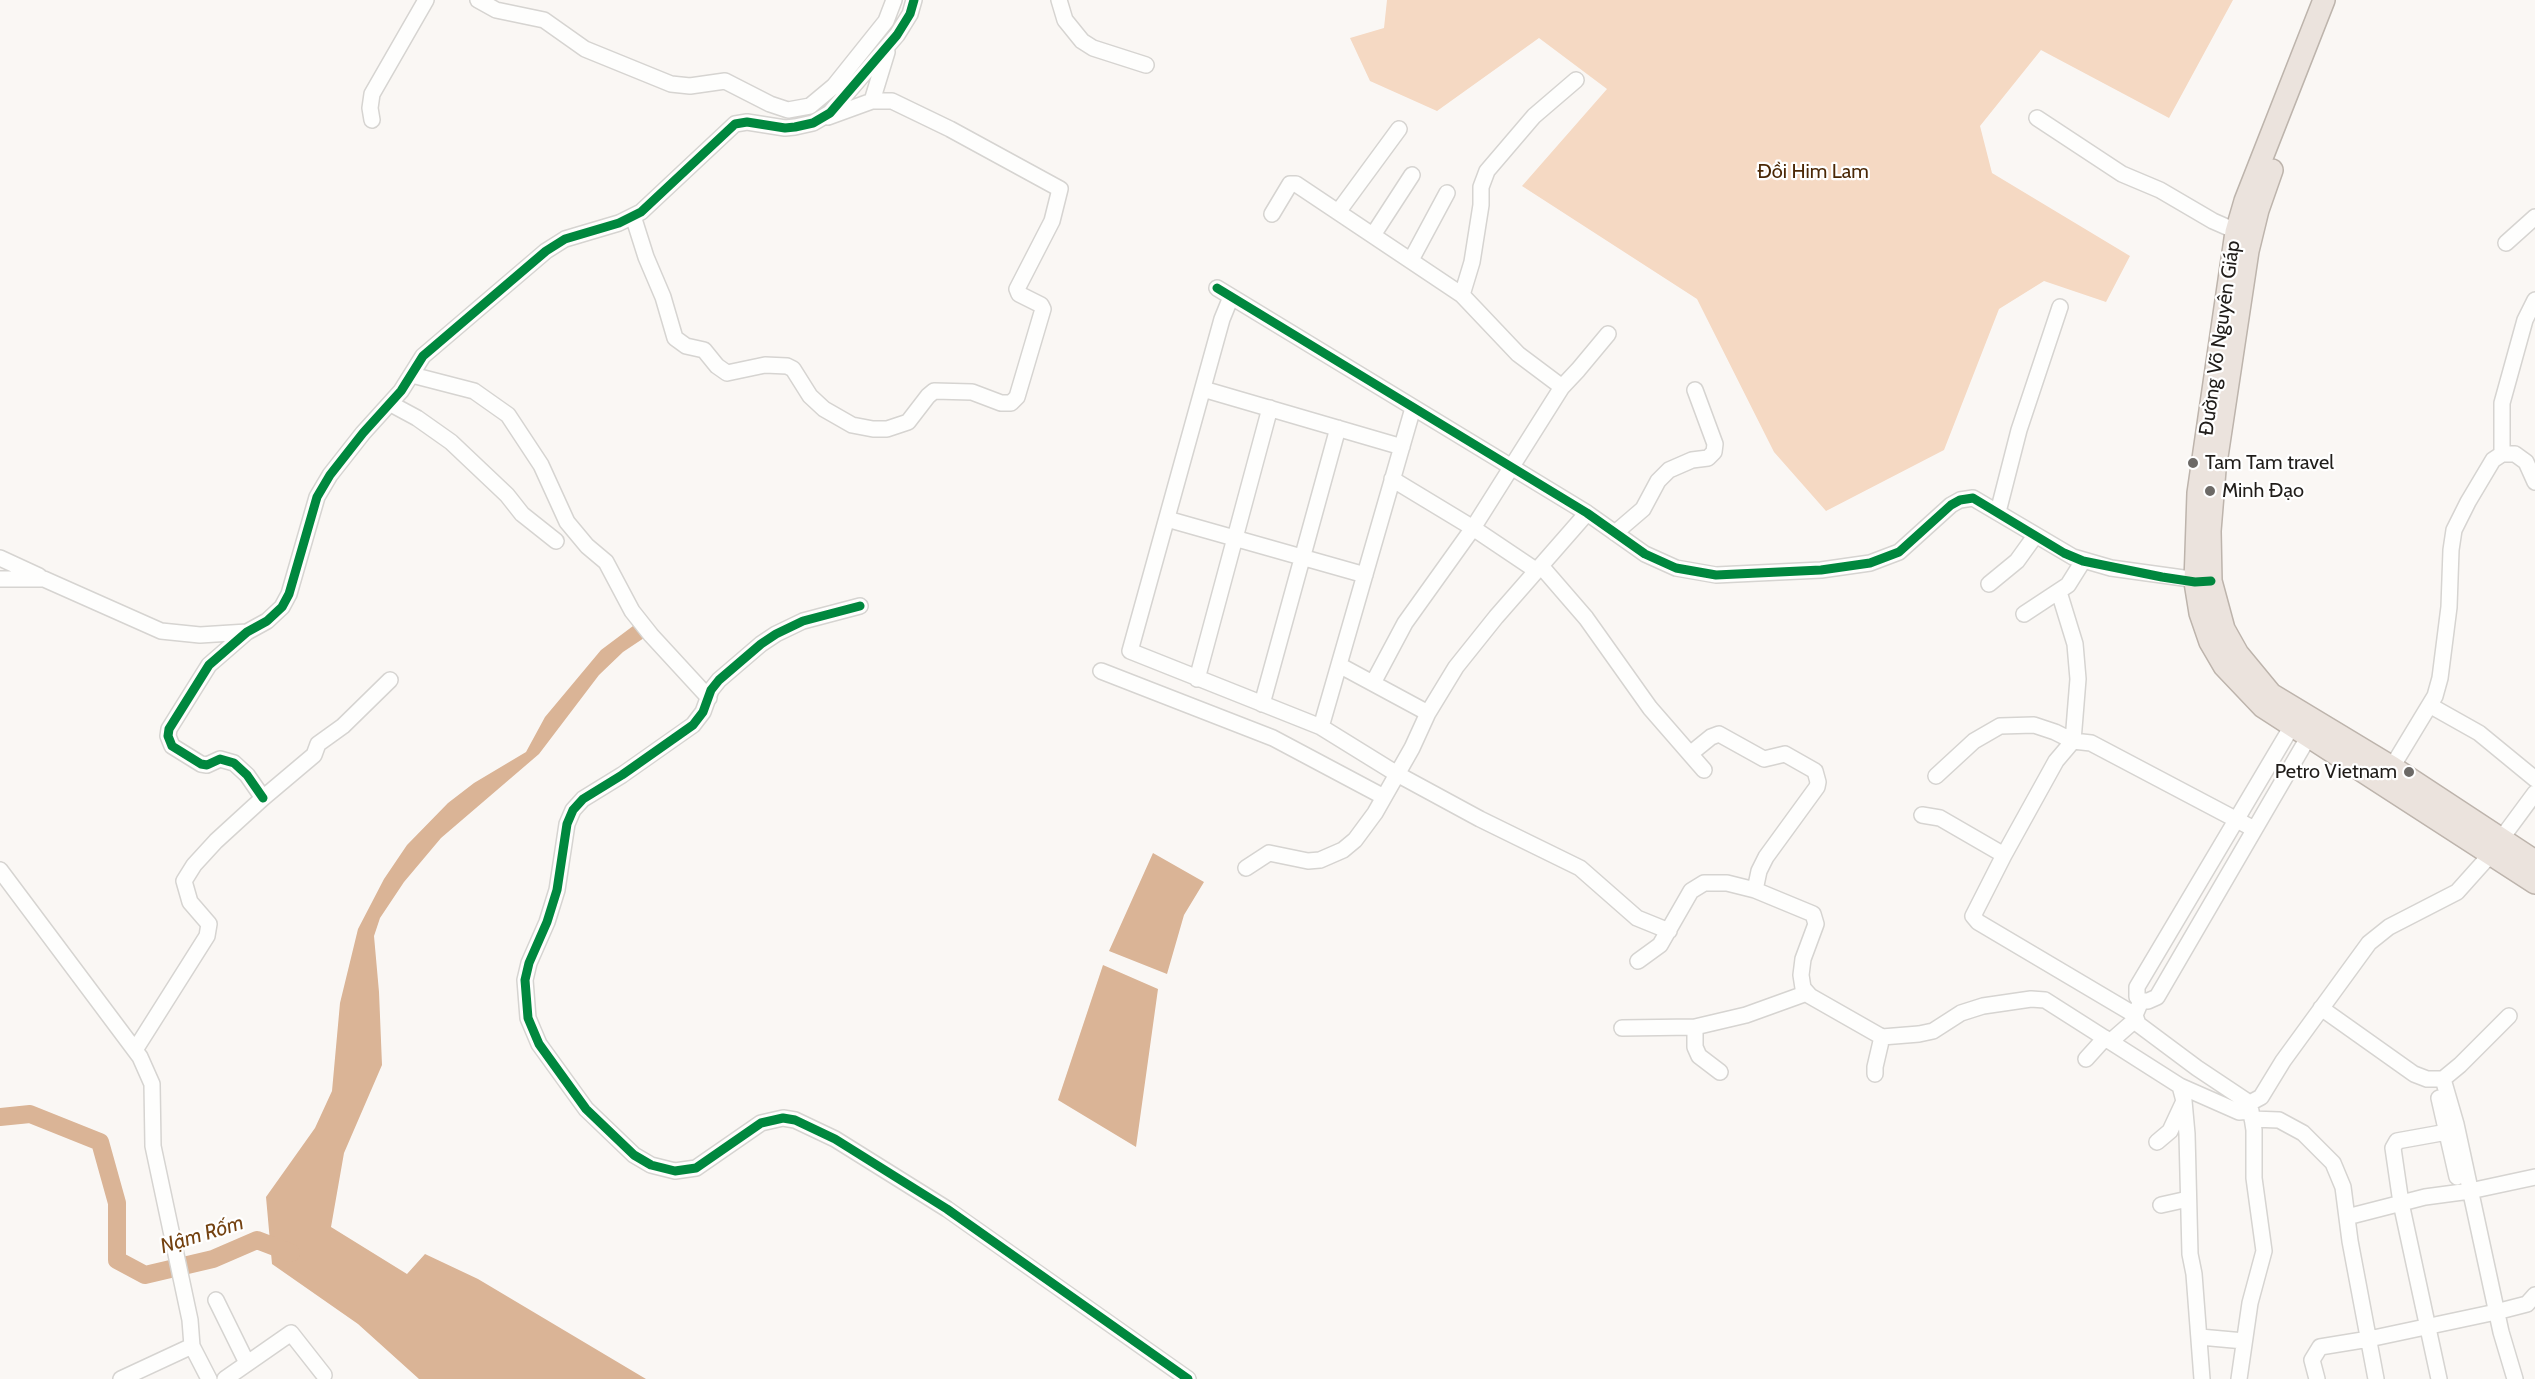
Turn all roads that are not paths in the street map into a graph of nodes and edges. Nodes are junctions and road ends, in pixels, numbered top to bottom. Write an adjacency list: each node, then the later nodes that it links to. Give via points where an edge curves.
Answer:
1 (426, 0): 15 (street, via 372,94)
2 (478, 0): 12 (street, via 496,10 544,20 585,49 666,82 690,86 725,81)
3 (894, 0): 12 (street, via 886,21 819,100 805,108)
4 (914, 0): 8 (street, via 904,25)
5 (1059, 0): 9 (street, via 1065,20 1082,41)
6 (2324, 0): 24 (highway, Đường Võ Nguyên Giáp, via 2245,201)
7 (2338, 0): 24 (highway, Đường Võ Nguyên Giáp, via 2265,189)
8 (889, 44): 11 (street); 13 (street, via 838,105)
9 (1146, 65)
10 (1576, 80): 28 (street, via 1534,116 1487,171 1481,187 1472,262)
11 (872, 101): 13 (street); 21 (street, via 886,99 915,111 1060,189 1052,221 1017,289 1043,309 1017,397 1011,404 972,392 934,391 908,422 873,429 852,425 824,409 787,366 765,365 727,373 704,350 686,346 675,338)
12 (767, 114): 13 (street, via 795,127); 21 (street, via 729,128 652,203)
13 (822, 118)
14 (2037, 118): 24 (street, via 2122,174)
15 (372, 120)
16 (1399, 129): 19 (street)
17 (1412, 175): 23 (street)
18 (1447, 193): 26 (street)
19 (1338, 212): 20 (street, via 1293,183); 23 (street)
20 (1272, 214)
21 (633, 216): 33 (street, via 566,239 541,254 429,350)
22 (2535, 217): 25 (street)
23 (1373, 235): 26 (street)
24 (2243, 235): 61 (highway, Đường Võ Nguyên Giáp)
25 (2506, 243)
26 (1411, 260): 28 (street)
27 (1217, 288): 29 (street)
28 (1462, 295): 34 (street, via 1518,354)
29 (1232, 297): 35 (street); 39 (street)
30 (2535, 300): 42 (street, via 2524,320 2502,403)
31 (2060, 307): 46 (street, via 2019,430)
32 (1608, 334): 34 (street)
33 (412, 375): 37 (street); 72 (street, via 474,391 508,415 541,465 567,522 606,562 632,611 651,636)
34 (1562, 387): 43 (street)
35 (1203, 389): 38 (street); 48 (street)
36 (1695, 390): 50 (street, via 1715,444 1714,453 1669,470 1658,481 1643,509)
37 (391, 404): 53 (street, via 451,442 522,514); 66 (street, via 350,450 317,497 282,607)
38 (1270, 408): 40 (street); 52 (street)
39 (1413, 408): 41 (street); 43 (street)
40 (1338, 428): 41 (street); 55 (street)
41 (1402, 447): 44 (street)
42 (2502, 453): 45 (street, via 2515,454 2526,462); 74 (street, via 2493,460 2454,531 2440,678)
43 (1511, 468): 47 (street); 49 (street)
44 (1392, 479): 49 (street); 58 (street)
45 (2535, 482)
46 (1998, 512): 50 (street, via 1973,498 1960,500 1891,556 1821,570 1698,574 1661,562); 51 (street)
47 (1587, 513): 50 (street); 57 (street)
48 (1167, 519): 52 (street); 69 (street, via 1130,651)
49 (1473, 528): 57 (street); 71 (street, via 1423,596)
50 (1615, 533)
51 (2035, 536): 56 (street); 62 (street, via 2017,561)
52 (1235, 540): 55 (street); 69 (street)
53 (556, 541)
54 (0, 558): 60 (street)
55 (1303, 558): 58 (street); 73 (street)
56 (2083, 561): 61 (street); 63 (street)
57 (1539, 569): 75 (street, via 1468,651); 79 (street, via 1586,618 1650,708)
58 (1365, 575): 67 (street)
59 (0, 579): 60 (street)
60 (44, 579): 66 (street, via 161,631 200,635)
61 (2203, 581): 77 (highway, Đường Võ Nguyên Giáp, via 2200,613 2224,666 2263,707); 80 (highway, Đường Võ Nguyên Giáp, via 2238,654 2271,694)
62 (1989, 584)
63 (2060, 592): 65 (street); 78 (street, via 2077,660)
64 (860, 606): 72 (street, via 819,616 776,634 731,668)
65 (2024, 614)
66 (247, 633): 87 (street, via 208,665 168,736 172,746 201,764 220,759 234,763)
67 (1339, 665): 71 (street); 76 (street)
68 (1101, 671): 86 (street, via 1274,738)
69 (1197, 679): 73 (street)
70 (390, 680): 87 (street, via 343,726 318,744 314,755)
71 (1373, 683): 75 (street)
72 (709, 698): 139 (street, via 693,725 583,799 567,824 557,890 525,980 528,1018 539,1044 566,1083 612,1136 634,1155 661,1170 696,1168 761,1123 795,1120 879,1165 947,1209)
73 (1262, 704): 76 (street)
74 (2431, 706): 80 (street); 84 (street, via 2479,733)
75 (1428, 713): 82 (street)
76 (1321, 727): 82 (street)
77 (2301, 731): 89 (street); 90 (street); 91 (highway, Đường Võ Nguyên Giáp)
78 (2073, 741): 83 (street, via 2034,725 2000,726 1974,741); 89 (street, via 2091,743); 92 (street, via 2056,761)
79 (1690, 754): 81 (street); 97 (street, via 1719,734 1764,759 1785,754 1815,771 1817,787 1766,858)
80 (2392, 767): 91 (highway, Đường Võ Nguyên Giáp)
81 (1704, 770)
82 (1396, 774): 86 (street); 100 (street, via 1574,864 1636,918)
83 (1936, 776)
84 (2535, 779)
85 (2535, 793): 91 (street)
86 (1384, 797): 94 (street, via 1364,831 1343,850 1314,861 1269,853)
87 (263, 798): 110 (street, via 216,841 184,881 190,902 209,924 207,936)
88 (1922, 815): 92 (street, via 1940,818)
89 (2237, 819): 90 (street); 98 (street)
90 (2254, 829): 99 (street)
91 (2496, 847): 93 (highway, Đường Võ Nguyên Giáp); 96 (highway, Đường Võ Nguyên Giáp); 103 (street, via 2457,892 2369,942)
92 (2004, 855): 104 (street, via 1974,911 1978,922)
93 (2535, 861)
94 (1246, 867)
95 (0, 870): 110 (street)
96 (2535, 883)
97 (1755, 890): 100 (street, via 1719,882 1698,886 1686,896); 102 (street, via 1815,916 1815,930 1802,967 1802,983)
98 (2178, 918): 99 (street); 104 (street, via 2137,987)
99 (2197, 929): 104 (street, via 2157,997)
100 (1669, 931): 101 (street, via 1655,950)
101 (1638, 961)
102 (1807, 993): 106 (street, via 1746,1015); 108 (street)
103 (2321, 1008): 115 (street, via 2414,1074); 117 (street)
104 (2137, 1012): 109 (street); 112 (street, via 2163,1045)
105 (2509, 1016): 115 (street, via 2460,1065)
106 (1695, 1027): 107 (street); 113 (street, via 1699,1056)
107 (1622, 1028)
108 (1882, 1037): 109 (street, via 1933,1031 1961,1013 2031,999 2045,1000); 114 (street)
109 (2108, 1040): 111 (street); 116 (street)
110 (135, 1050): 133 (street, via 152,1084 153,1146 190,1320)
111 (2086, 1059)
112 (2196, 1068): 116 (street); 117 (street)
113 (1720, 1072)
114 (1875, 1074)
115 (2439, 1079): 118 (street); 121 (street, via 2456,1124)
116 (2185, 1092): 117 (street, via 2239,1112); 119 (street, via 2170,1131); 122 (street)
117 (2250, 1111): 125 (street, via 2279,1120 2303,1134 2333,1163 2343,1187); 132 (street, via 2264,1251)
118 (2447, 1132): 121 (street); 123 (street, via 2397,1141 2393,1148)
119 (2157, 1143)
120 (2535, 1177): 121 (street)
121 (2465, 1191): 123 (street); 128 (street)
122 (2188, 1199): 124 (street); 130 (street)
123 (2401, 1203): 125 (street); 129 (street)
124 (2161, 1205)
125 (2347, 1217): 131 (street)
126 (2535, 1295): 128 (street, via 2526,1304)
127 (216, 1300): 134 (street)
128 (2492, 1313): 129 (street); 145 (street); 146 (street)
129 (2427, 1326): 131 (street); 144 (street)
130 (2200, 1337): 132 (street); 140 (street)
131 (2368, 1339): 142 (street, via 2320,1347 2313,1360); 143 (street)
132 (2244, 1341): 141 (street)
133 (192, 1346): 136 (street); 137 (street)
134 (247, 1363): 135 (street, via 291,1333 297,1336); 138 (street)
135 (322, 1378)
136 (122, 1379)
137 (209, 1379)
138 (225, 1379)
139 (1188, 1379)
140 (2202, 1379)
141 (2239, 1379)
142 (2317, 1379)
143 (2376, 1379)
144 (2439, 1379)
145 (2504, 1379)
146 (2515, 1379)

